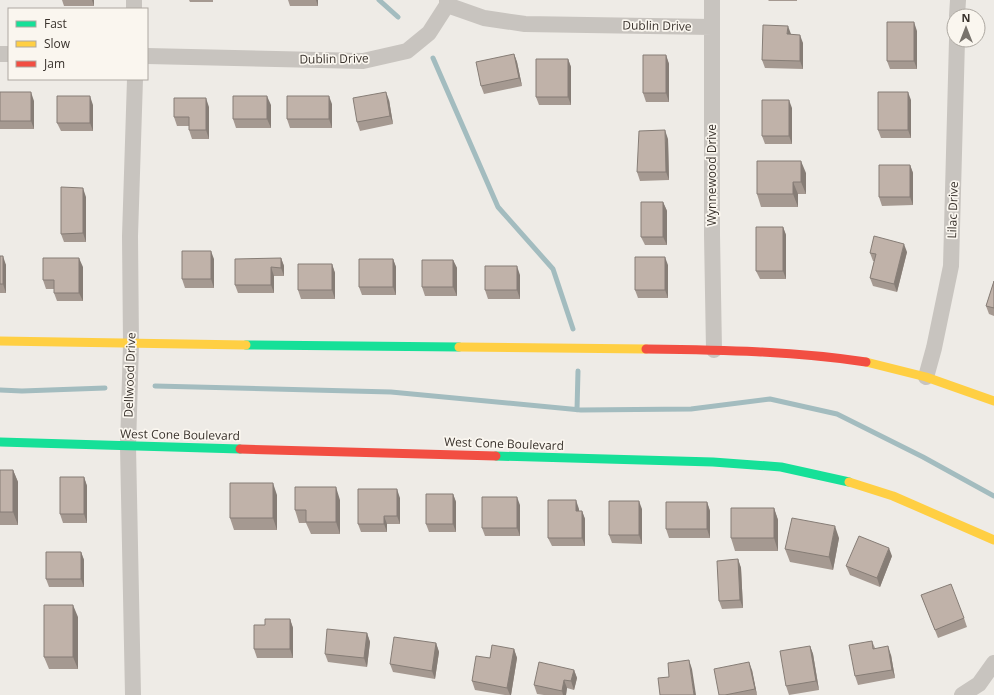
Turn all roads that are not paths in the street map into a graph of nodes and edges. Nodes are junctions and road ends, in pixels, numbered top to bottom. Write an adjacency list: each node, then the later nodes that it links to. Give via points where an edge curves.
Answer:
1 (712, 0): 3 (street, Wynnewood Drive)
2 (447, 3): 3 (street, Dublin Drive, via 484,18 526,24); 5 (street, Dublin Drive, via 429,33 407,51 363,61)
3 (712, 27): 9 (street, Wynnewood Drive)
4 (957, 48): 10 (street, Lilac Drive, via 951,266)
5 (148, 56)
6 (136, 80): 8 (street, Dellwood Drive, via 130,236)
7 (0, 341): 8 (main road)
8 (131, 344): 9 (main road); 13 (street, Dellwood Drive)
9 (714, 350): 10 (main road, via 827,356)
10 (926, 376): 11 (main road)
11 (994, 401)
12 (0, 442): 13 (main road, West Cone Boulevard)
13 (128, 446): 14 (main road, West Cone Boulevard, via 705,462 781,467 840,479 893,496); 16 (street, Dellwood Drive)
14 (994, 540)
15 (994, 663): 17 (street, via 979,684)
16 (133, 695)
17 (962, 695)

